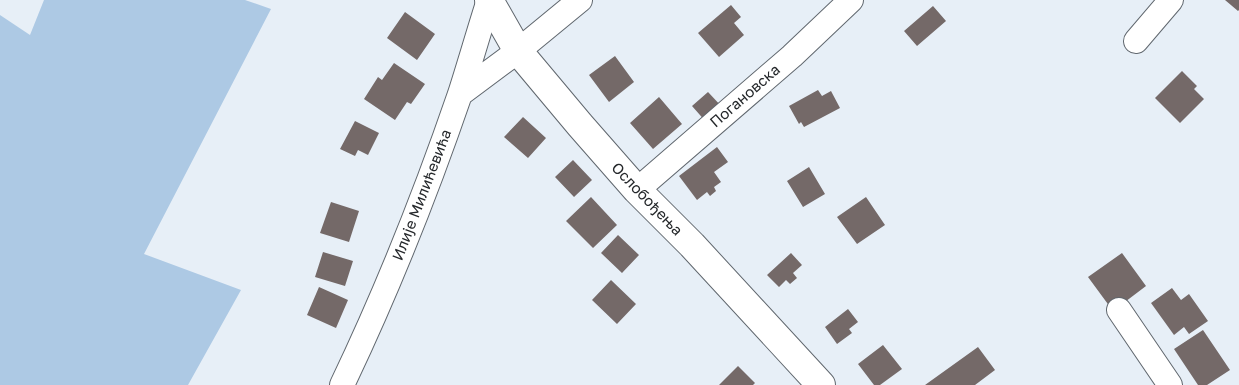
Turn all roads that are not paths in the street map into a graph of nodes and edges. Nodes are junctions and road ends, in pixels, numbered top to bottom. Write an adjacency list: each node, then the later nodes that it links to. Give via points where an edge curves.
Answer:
1 (489, 0): 6 (street, Ослобођења); 7 (street, Илије Милићевића)
2 (580, 0): 6 (street)
3 (851, 0): 8 (street, Погановска, via 792,56)
4 (1171, 0): 5 (street)
5 (1136, 41)
6 (518, 51): 7 (street); 8 (street, Ослобођења)
7 (460, 94): 10 (street, Илије Милићевића, via 407,236)
8 (637, 190): 11 (street, Ослобођења)
9 (1119, 310): 12 (street)
10 (342, 385)
11 (821, 385)
12 (1170, 385)

